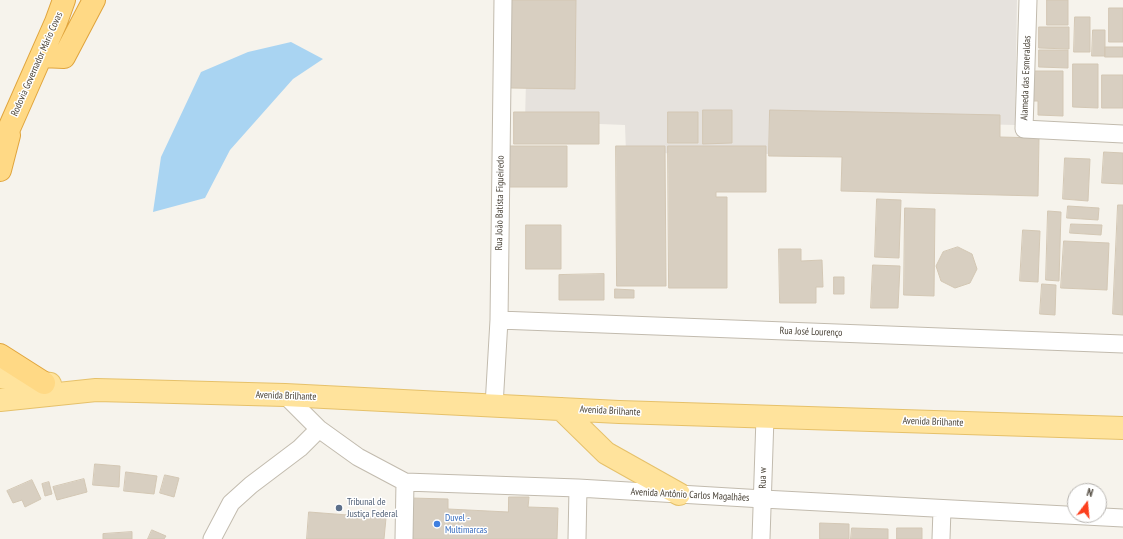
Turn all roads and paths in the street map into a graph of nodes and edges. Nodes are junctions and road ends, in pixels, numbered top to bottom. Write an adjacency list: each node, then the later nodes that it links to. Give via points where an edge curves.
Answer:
1 (64, 0): 5 (highway, Rodovia Governador Mário Covas)
2 (94, 0): 5 (highway, via 64,57)
3 (503, 0): 10 (street, Rua João Batista Figueiredo)
4 (1028, 0): 7 (street, Alameda das Esmeraldas, via 1024,129)
5 (41, 56): 6 (highway, Rodovia Governador Mário Covas, via 25,92)
6 (7, 117): 8 (highway, Rodovia Governador Mário Covas); 9 (highway)
7 (1123, 134)
8 (0, 149)
9 (0, 170)
10 (499, 320): 11 (street, Rua José Lourenço); 18 (street, Rua João Batista Figueiredo)
11 (1123, 344)
12 (0, 355): 14 (highway)
13 (0, 377): 14 (main road)
14 (44, 383): 15 (main road)
15 (96, 390): 16 (main road, Avenida Brilhante); 17 (main road)
16 (285, 396): 18 (main road, Avenida Brilhante); 22 (street, Avenida Antônio Carlos Magalhães)
17 (0, 400)
18 (494, 406): 19 (main road, Avenida Brilhante)
19 (561, 409): 20 (main road, Avenida Brilhante); 25 (main road, via 606,453)
20 (765, 417): 21 (main road, Avenida Brilhante); 26 (street, Rua w)
21 (1123, 428)
22 (319, 429): 23 (street, Avenida Antônio Carlos Magalhães, via 358,457); 29 (street, via 300,448 232,503)
23 (405, 482): 24 (street, Avenida Antônio Carlos Magalhães); 30 (street)
24 (578, 488): 25 (street, Avenida Antônio Carlos Magalhães); 31 (street)
25 (679, 494): 26 (street, Avenida Antônio Carlos Magalhães)
26 (763, 499): 27 (street, Avenida Antônio Carlos Magalhães); 32 (street, Rua w)
27 (942, 509): 28 (street, Avenida Antônio Carlos Magalhães); 33 (street)
28 (1123, 518)
29 (212, 539)
30 (404, 539)
31 (577, 539)
32 (761, 539)
33 (941, 539)

